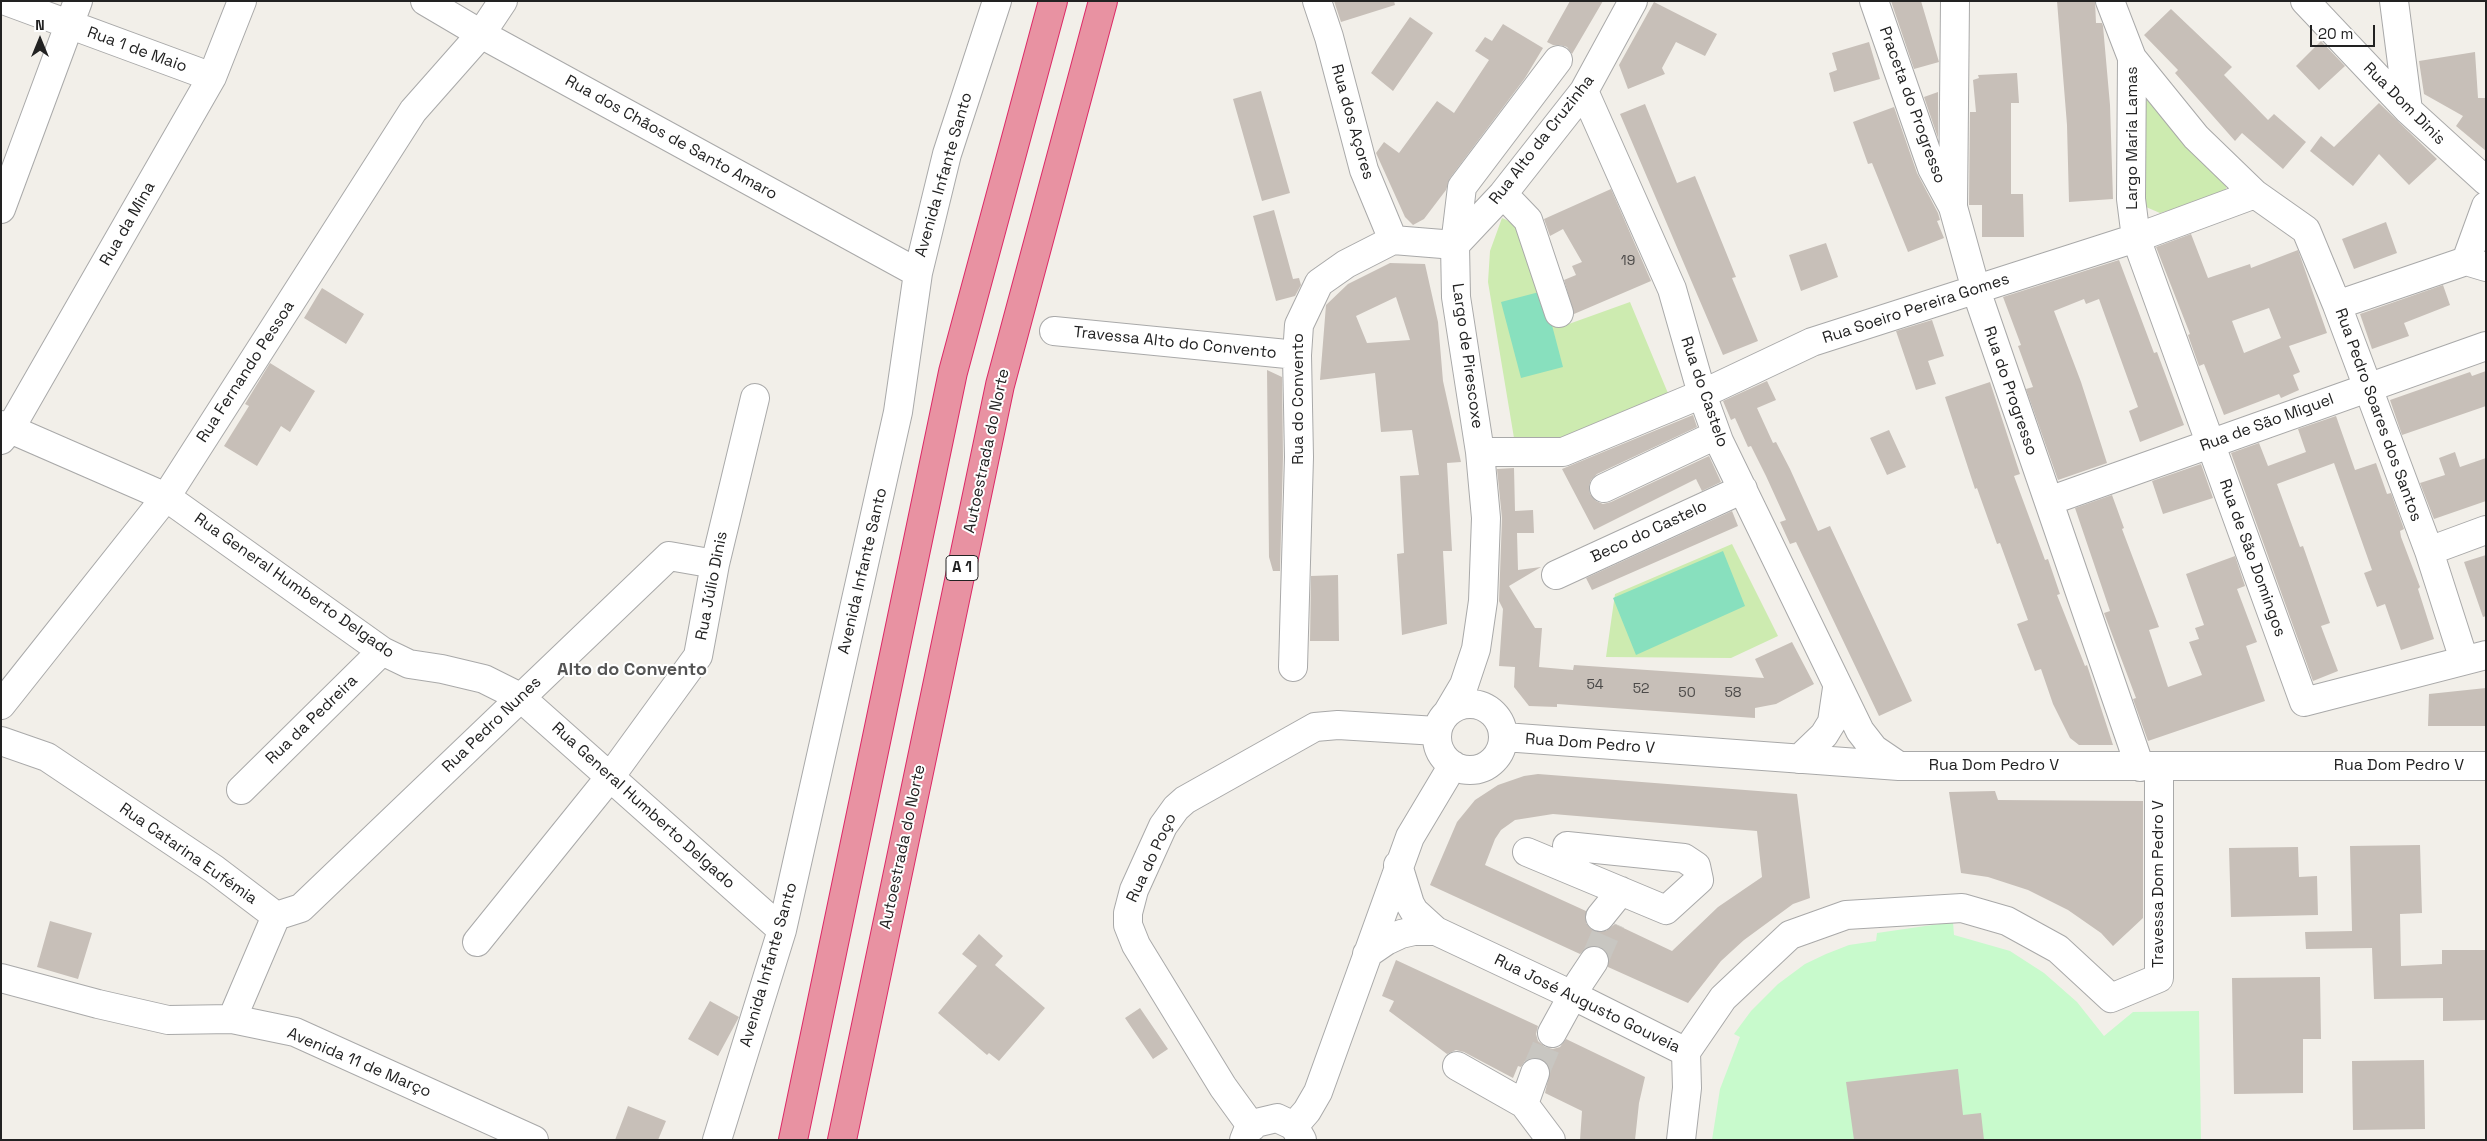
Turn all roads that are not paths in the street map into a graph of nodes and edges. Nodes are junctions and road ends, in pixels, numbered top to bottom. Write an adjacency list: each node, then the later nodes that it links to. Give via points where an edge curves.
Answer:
1 (6, 1): 15 (street, Rua 1 de Maio)
2 (242, 1): 19 (street, Rua da Mina)
3 (425, 1): 16 (street, Rua dos Chãos de Santo Amaro)
4 (503, 1): 16 (street, Rua Fernando Pessoa)
5 (998, 1): 32 (street, Avenida Infante Santo, via 947,154)
6 (1053, 1): 92 (highway, via 953,372)
7 (1103, 1): 93 (highway, Autoestrada do Norte / A 1, via 1000,385)
8 (1316, 1): 29 (street, Rua dos Açores, via 1362,165)
9 (1633, 1): 20 (street, Rua Alto da Cruzinha)
10 (1874, 1): 26 (street, Praceta do Progresso, via 1932,168)
11 (1955, 1): 26 (street, Rua do Progresso)
12 (2110, 1): 17 (street)
13 (2305, 1): 21 (street, Rua Dom Dinis)
14 (2394, 1): 21 (street)
15 (74, 14): 19 (street, Rua 1 de Maio); 27 (street)
16 (481, 34): 32 (street, Rua dos Chãos de Santo Amaro); 48 (street, Rua Fernando Pessoa, via 413,111)
17 (2132, 58): 24 (street, Largo Maria Lamas, via 2196,137); 28 (street, Largo Maria Lamas, via 2131,200)
18 (1558, 60): 30 (street, Largo de Pirescoxe, via 1462,187)
19 (212, 77): 42 (street, Rua da Mina)
20 (1584, 91): 23 (street, Rua Alto da Cruzinha); 40 (street, Rua do Castelo, via 1672,289)
21 (2408, 110): 22 (street, Rua Dom Dinis)
22 (2486, 181)
23 (1503, 194): 30 (street, Rua Alto da Cruzinha); 35 (street, via 1528,220)
24 (2255, 194): 28 (street, Largo Maria Lamas); 34 (street, Rua Pedro Soares dos Santos, via 2306,230)
25 (2486, 206): 31 (street)
26 (1953, 207): 33 (street, Rua do Progresso)
27 (1, 209)
28 (2136, 238): 33 (street, Rua Soeiro Pereira Gomes); 44 (street, Rua de São Domingos)
29 (1393, 240): 30 (street); 38 (street, Rua do Convento, via 1346,264 1319,284 1299,325)
30 (1455, 245): 45 (street, Largo de Pirescoxe, via 1456,297)
31 (2476, 264): 34 (street)
32 (918, 273): 76 (street, Avenida Infante Santo, via 898,412)
33 (1976, 290): 40 (street, Rua Soeiro Pereira Gomes, via 1812,342); 49 (street, Rua do Progresso)
34 (2337, 305): 39 (street, Rua Pedro Soares dos Santos)
35 (1559, 313)
36 (1054, 331): 38 (street, Travessa Alto do Convento)
37 (2486, 346): 39 (street, Rua de São Miguel)
38 (1296, 354): 56 (street, Rua do Convento, via 1299,457)
39 (2366, 388): 44 (street, Rua de São Miguel); 51 (street, Rua Pedro Soares dos Santos)
40 (1702, 394): 43 (street, Rua do Castelo); 45 (street, Largo de Pirescoxe, via 1563,452)
41 (755, 398): 52 (street, Rua Júlio Dinis)
42 (4, 431): 48 (street, Rua General Humberto Delgado)
43 (1716, 434): 46 (street); 47 (street, Rua do Castelo)
44 (2210, 444): 49 (street, Rua de São Miguel); 55 (street, Rua de São Domingos, via 2304,702)
45 (1480, 452): 60 (street, via 1486,518 1483,601 1472,661 1464,685)
46 (1604, 488)
47 (1742, 489): 53 (street, Beco do Castelo); 57 (street, Rua do Castelo)
48 (166, 497): 54 (street, Rua General Humberto Delgado); 59 (street, Rua Fernando Pessoa)
49 (2048, 501): 67 (street, Rua do Progresso)
50 (2486, 530): 51 (street)
51 (2429, 551): 55 (street, Rua Pedro Soares dos Santos)
52 (715, 564): 58 (street, Rua Pedro Nunes, via 669,556); 68 (street, Rua Júlio Dinis, via 698,656)
53 (1556, 575)
54 (382, 651): 58 (street, Rua General Humberto Delgado, via 409,664 484,679); 69 (street, Rua da Pedreira)
55 (2475, 658)
56 (1293, 667)
57 (1837, 688): 63 (street, via 1832,722 1824,735); 65 (street, Rua do Castelo, via 1860,731 1874,749)
58 (520, 697): 68 (street, Rua General Humberto Delgado); 74 (street, Rua Pedro Nunes, via 301,908)
59 (1, 704)
60 (1442, 722): 61 (street, via 1457,706 1468,703 1484,706 1497,717); 64 (street, via 1440,751); 88 (street, Rua do Poço, via 1315,727 1185,800 1172,812 1164,826 1130,902 1128,925 1136,945)
61 (1504, 738): 63 (street, Rua Dom Pedro V); 64 (street, via 1496,759 1486,766 1464,769)
62 (1, 741): 74 (street, Rua Catarina Eufémia, via 47,757 214,869)
63 (1799, 759): 65 (street, Rua Dom Pedro V)
64 (1453, 766): 72 (street, via 1410,836)
65 (1900, 766): 67 (street, Rua Dom Pedro V)
66 (2486, 766): 67 (street, Rua Dom Pedro V)
67 (2149, 767): 84 (street, Travessa Dom Pedro V, via 2158,978 2111,998 2058,949 2007,921 1962,908 1846,915 1790,935 1723,998)
68 (610, 777): 76 (street, Rua General Humberto Delgado); 78 (street, Rua Júlio Dinis)
69 (241, 790)
70 (1566, 846): 73 (street, via 1684,858 1691,861 1699,873 1699,880 1666,910)
71 (1527, 852): 73 (street)
72 (1398, 865): 77 (street, Rua José Augusto Gouveia, via 1414,911); 79 (street)
73 (1621, 892): 75 (street)
74 (276, 916): 82 (street)
75 (1606, 920)
76 (782, 930): 91 (street, Avenida Infante Santo)
77 (1436, 931): 79 (street, Rua José Augusto Gouveia, via 1401,934); 80 (street, Rua José Augusto Gouveia)
78 (477, 942)
79 (1367, 954): 89 (street, via 1318,1092)
80 (1582, 973): 83 (street); 84 (street, Rua José Augusto Gouveia)
81 (1, 978): 82 (street, Avenida 11 de Março, via 168,1020)
82 (232, 1019): 90 (street, Avenida 11 de Março, via 295,1032)
83 (1552, 1033)
84 (1686, 1052): 95 (street, Rua José Augusto Gouveia, via 1687,1088)
85 (1457, 1066): 87 (street)
86 (1535, 1073): 87 (street)
87 (1524, 1104): 94 (street)
88 (1248, 1133): 89 (street, via 1263,1120 1277,1118)
89 (1298, 1133)
90 (534, 1140)
91 (717, 1140)
92 (792, 1140)
93 (842, 1140)
94 (1551, 1140)
95 (1681, 1140)

